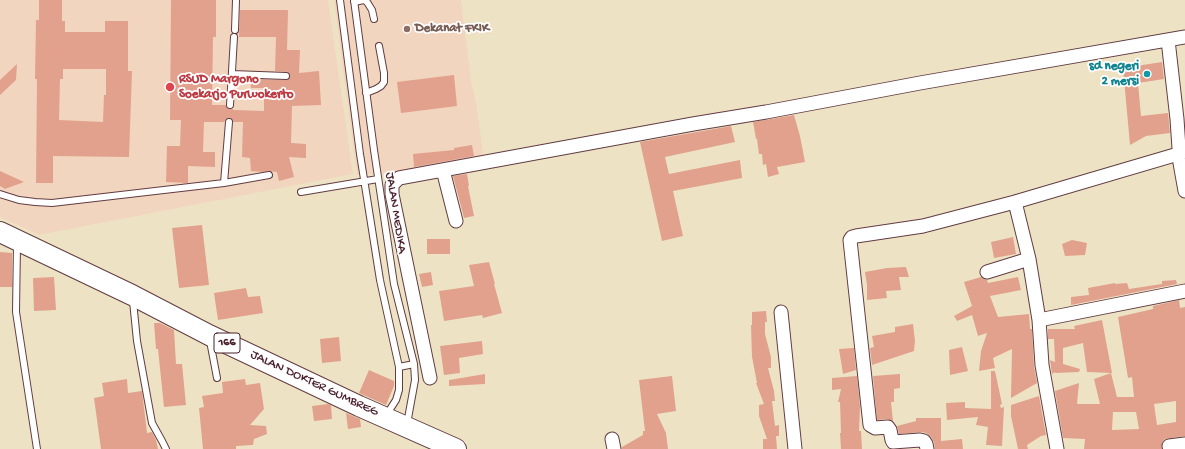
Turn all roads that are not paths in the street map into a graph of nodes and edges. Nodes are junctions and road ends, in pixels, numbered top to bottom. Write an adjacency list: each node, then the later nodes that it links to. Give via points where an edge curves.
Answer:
1 (236, 0): 8 (lane)
2 (340, 0): 17 (lane, JALAN MEDIKA)
3 (354, 1): 4 (lane, via 367,2); 10 (lane, JALAN MEDIKA)
4 (374, 19)
5 (1185, 37): 6 (street)
6 (1168, 40): 13 (street); 14 (street)
7 (378, 46): 10 (lane, via 384,82)
8 (232, 74): 9 (lane); 11 (lane)
9 (286, 76)
10 (366, 93): 16 (lane, JALAN MEDIKA)
11 (230, 105)
12 (229, 122): 18 (lane)
13 (1181, 156): 19 (street); 22 (street)
14 (443, 170): 23 (street); 35 (street, via 400,178 392,188)
15 (269, 175): 18 (lane)
16 (378, 179): 17 (lane); 32 (lane, JALAN MEDIKA, via 394,284)
17 (365, 181): 20 (lane); 33 (lane, JALAN MEDIKA, via 380,280)
18 (224, 183): 21 (lane, via 52,203 19,200)
19 (1185, 191)
20 (301, 192)
21 (0, 194)
22 (1015, 202): 25 (street); 44 (street, via 923,226 856,236 850,240 870,425 875,428 888,427 893,442 920,440 924,441)
23 (456, 221)
24 (8, 238): 28 (main road, JALAN DOKTER GUMBREG / 166); 40 (lane, via 16,312)
25 (1029, 259): 26 (street); 30 (street)
26 (987, 272)
27 (1185, 291): 30 (street)
28 (132, 295): 31 (main road, JALAN DOKTER GUMBREG / 166); 41 (lane, via 137,341 152,422)
29 (780, 312): 43 (street)
30 (1039, 320): 45 (street, via 1042,365)
31 (209, 335): 34 (lane); 36 (main road, JALAN DOKTER GUMBREG / 166)
32 (414, 364): 33 (lane); 37 (lane, JALAN MEDIKA, via 415,380)
33 (399, 367): 36 (lane, JALAN MEDIKA, via 399,390)
34 (217, 378)
35 (430, 378)
36 (385, 418): 37 (main road, JALAN DOKTER GUMBREG / 166)
37 (407, 427): 42 (main road, JALAN DOKTER GUMBREG / 166)
38 (1185, 444): 39 (street)
39 (1169, 446)
40 (37, 449)
41 (166, 449)
42 (456, 449)
43 (795, 449)
44 (927, 449)
45 (1056, 449)

